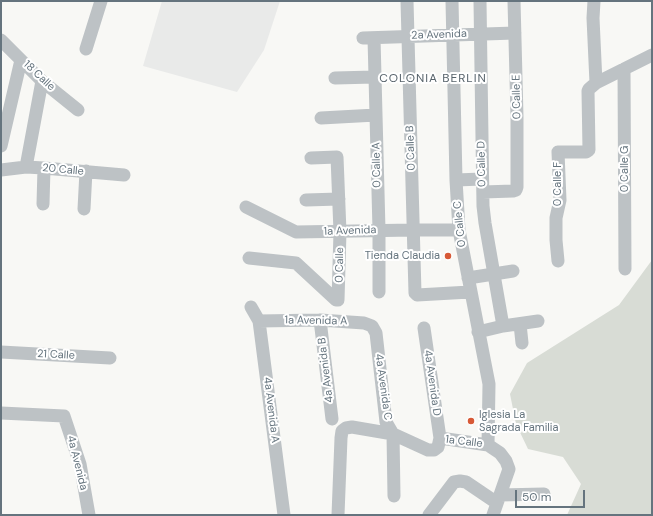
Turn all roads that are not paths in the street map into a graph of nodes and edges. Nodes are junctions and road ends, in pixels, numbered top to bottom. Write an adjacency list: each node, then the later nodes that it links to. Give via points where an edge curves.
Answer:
1 (101, 1): 13 (street)
2 (407, 1): 10 (street, 0 Calle B)
3 (452, 1): 8 (street, 0 Calle C)
4 (480, 1): 9 (street, 0 Calle D)
5 (514, 1): 7 (street, 0 Calle E)
6 (594, 1): 20 (street, 0 Calle F)
7 (515, 33): 9 (street, 2a Avenida); 32 (street, 0 Calle E, via 517,188 513,192)
8 (453, 34): 9 (street, 2a Avenida); 10 (street, 2a Avenida); 31 (street, 0 Calle C)
9 (481, 34): 32 (street, 0 Calle D)
10 (408, 36): 11 (street, 2a Avenida); 39 (street, 0 Calle B)
11 (368, 38): 17 (street, 0 Calle A)
12 (1, 40): 15 (street, 18 Calle)
13 (86, 49)
14 (652, 55): 16 (street)
15 (21, 60): 19 (street, 18 Calle); 24 (street)
16 (624, 69): 20 (street); 44 (street, 0 Calle G)
17 (374, 77): 18 (street); 22 (street, 0 Calle A)
18 (335, 78)
19 (42, 81): 21 (street, 18 Calle); 26 (street)
20 (593, 86): 43 (street, 0 Calle F, via 588,91 588,150 558,153)
21 (78, 110)
22 (376, 115): 23 (street); 38 (street, 0 Calle A)
23 (321, 118)
24 (1, 146)
25 (311, 158): 33 (street, 0 Calle, via 337,157)
26 (26, 167): 27 (street, 20 Calle); 28 (street, 20 Calle)
27 (44, 168): 29 (street, 20 Calle); 35 (street)
28 (1, 170)
29 (86, 171): 30 (street, 20 Calle); 37 (street)
30 (124, 175)
31 (456, 180): 32 (street); 40 (street, 0 Calle C)
32 (482, 185): 46 (street, 0 Calle D)
33 (339, 199): 34 (street); 41 (street, 0 Calle)
34 (306, 200)
35 (43, 204)
36 (246, 207): 41 (street, 1a Avenida, via 296,232)
37 (84, 209)
38 (379, 230): 39 (street, 1a Avenida); 41 (street, 1a Avenida); 48 (street, 0 Calle A)
39 (413, 230): 40 (street, 1a Avenida); 49 (street, 0 Calle B, via 416,295)
40 (458, 230): 47 (street, 0 Calle C)
41 (340, 232): 42 (street, 0 Calle, via 338,300 296,263)
42 (249, 258)
43 (558, 261)
44 (625, 269)
45 (513, 271): 46 (street)
46 (493, 274): 47 (street); 56 (street, 0 Calle D)
47 (468, 278): 49 (street, 0 Calle C)
48 (379, 292)
49 (470, 292): 58 (street, 0 Calle C)
50 (251, 307): 52 (street, 4a Avenida A)
51 (320, 320): 52 (street, 1a Avenida A); 55 (street, 1a Avenida A, via 364,322); 63 (street, 4a Avenida B)
52 (260, 321): 71 (street, 4a Avenida A)
53 (538, 321): 54 (street)
54 (520, 324): 56 (street); 59 (street)
55 (372, 326): 64 (street, 4a Avenida C, via 376,333 386,422)
56 (503, 326): 58 (street)
57 (424, 328): 65 (street, 4a Avenida D)
58 (478, 332): 66 (street, 0 Calle C, via 489,384)
59 (522, 343)
60 (1, 352): 61 (street, 21 Calle)
61 (110, 358)
62 (1, 413): 70 (street, 4a Avenida, via 64,416 80,464)
63 (332, 419)
64 (393, 434): 65 (street, 1a Calle, via 428,450 438,447); 68 (street, 4a Avenida C); 72 (street, 1a Calle, via 352,427 342,432)
65 (440, 438): 66 (street, 1a Calle)
66 (488, 445): 69 (street, 1a Calle, via 500,453 509,469)
67 (544, 494): 69 (street)
68 (394, 496)
69 (496, 504): 73 (street, via 466,482 460,481 454,482)
70 (88, 515)
71 (284, 515)
72 (338, 515)
73 (429, 515)

